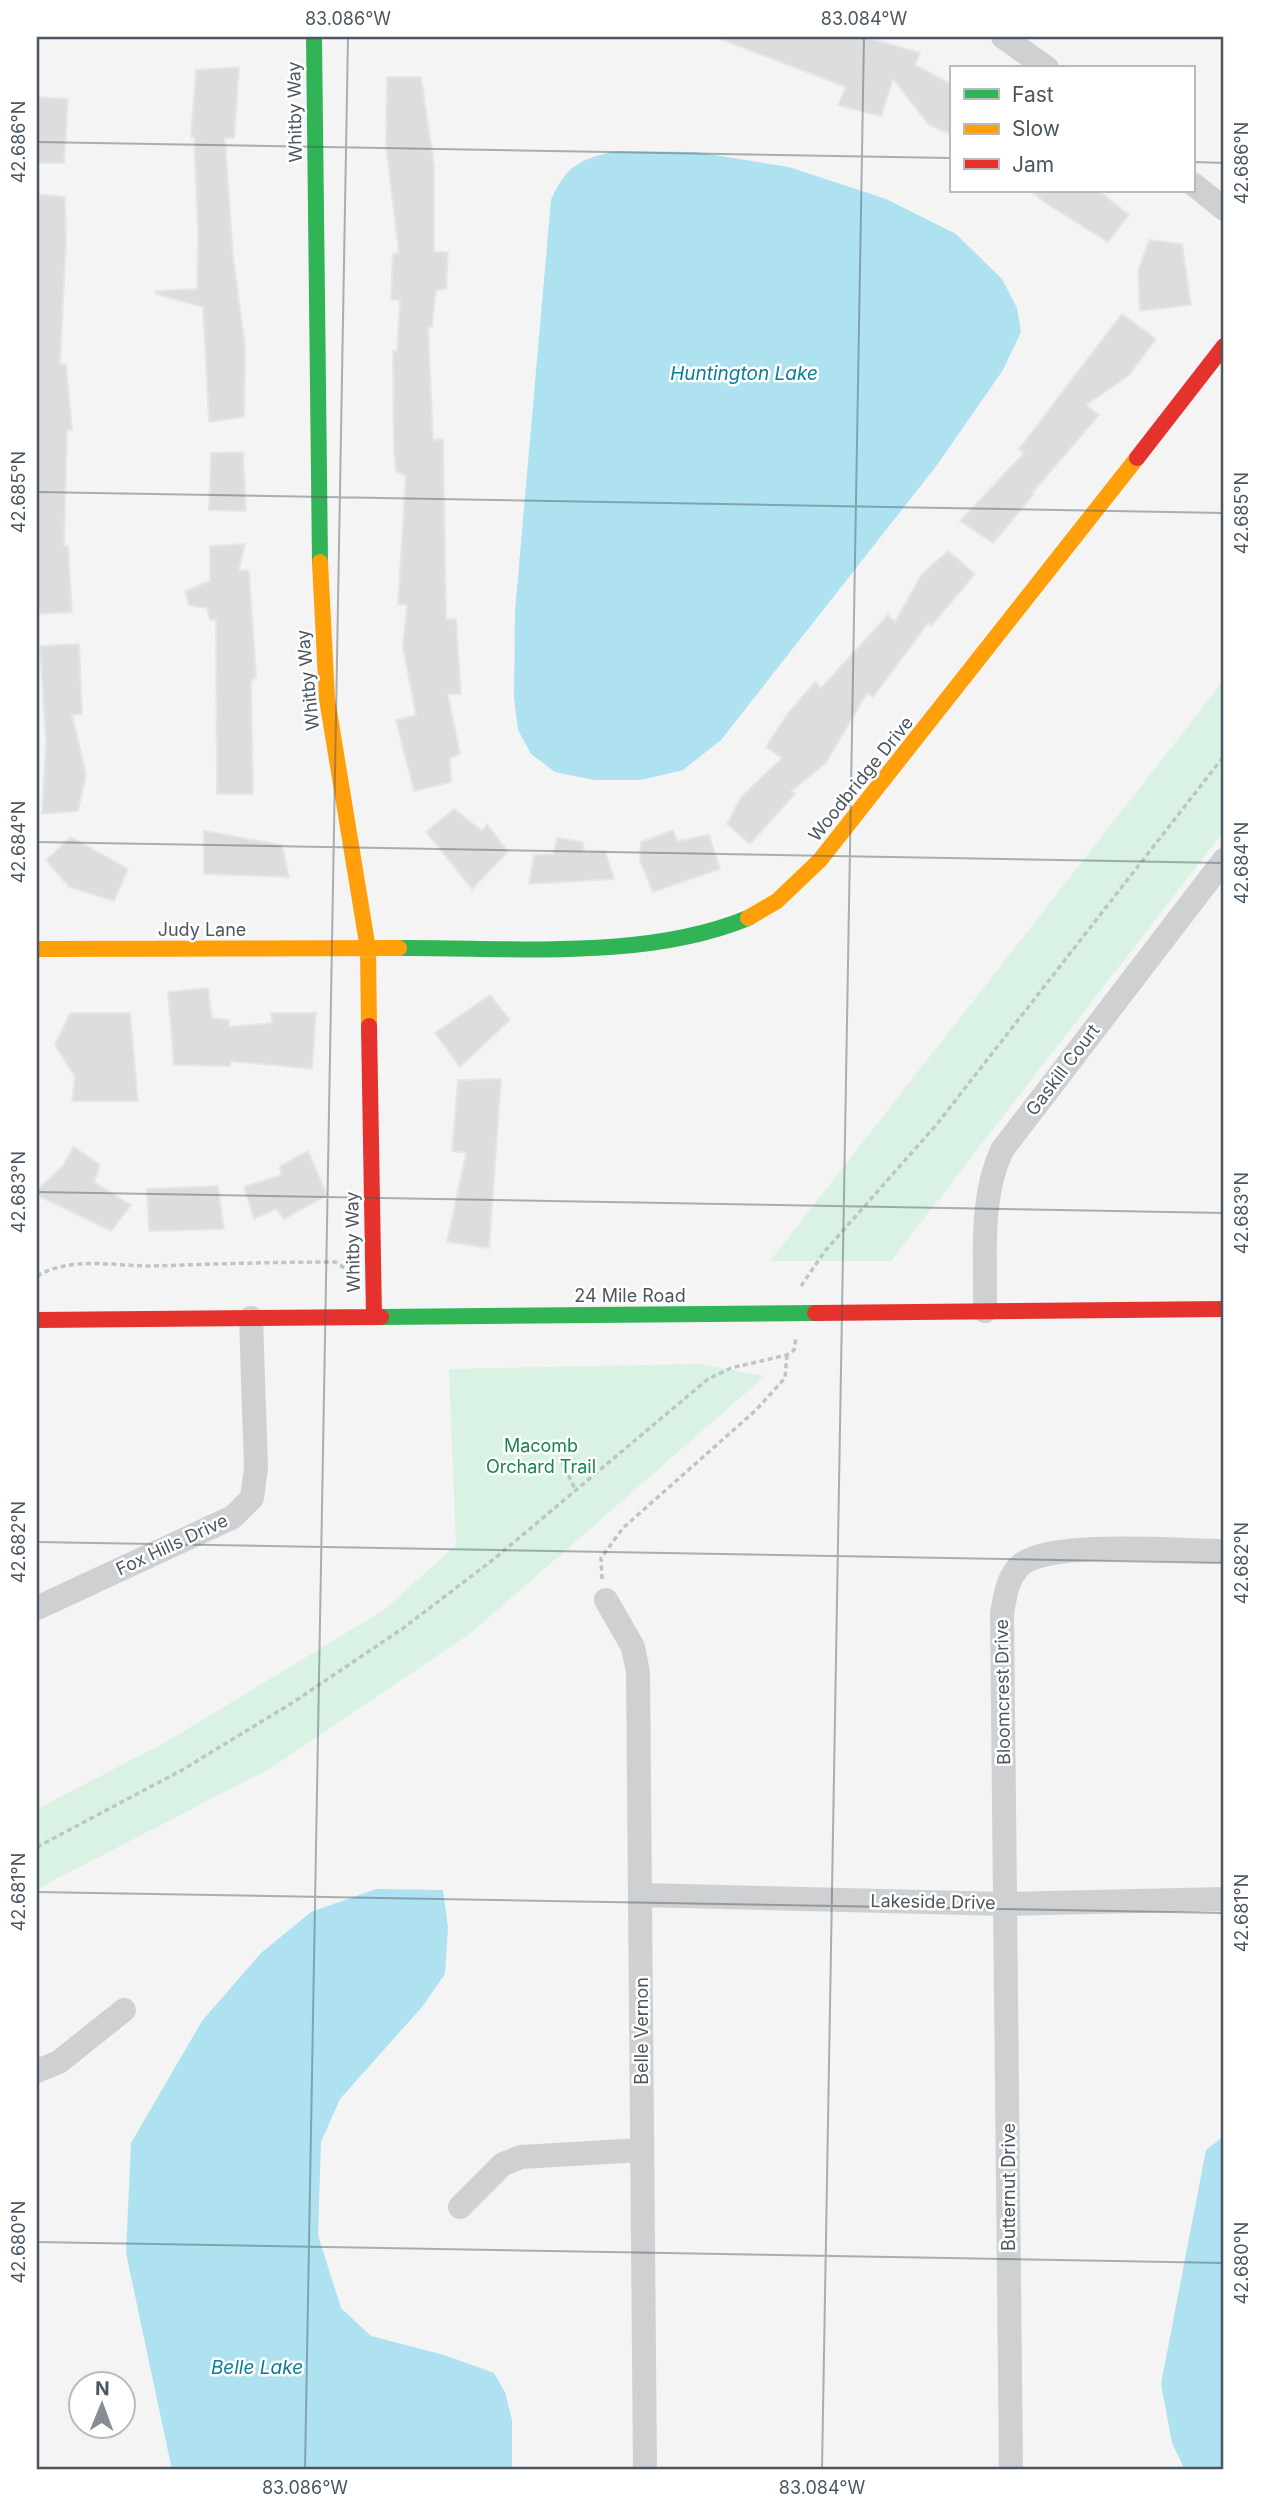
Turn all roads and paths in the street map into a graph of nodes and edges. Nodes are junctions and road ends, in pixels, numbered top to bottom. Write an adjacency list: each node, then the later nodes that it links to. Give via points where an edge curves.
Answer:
1 (314, 37): 9 (street, Whitby Way, via 321,613 327,699)
2 (1003, 37): 3 (street)
3 (1044, 66)
4 (1194, 185): 5 (street)
5 (1224, 209)
6 (1224, 346): 9 (street, Woodbridge Drive, via 937,715 820,860 777,901 717,931 657,943)
7 (1224, 756): 15 (path, via 937,1124 805,1277)
8 (1224, 860): 14 (street, Gaskill Court, via 1002,1150 987,1194)
9 (368, 949): 10 (street, Judy Lane); 11 (street, Whitby Way)
10 (37, 950)
11 (373, 1273): 12 (path, via 355,1274 335,1262 115,1263 54,1266); 16 (street, Whitby Way)
12 (37, 1276)
13 (1224, 1308): 14 (street, 24 Mile Road)
14 (985, 1311): 15 (street, 24 Mile Road)
15 (799, 1314): 16 (street, 24 Mile Road); 19 (path, via 794,1350)
16 (374, 1317): 17 (street, 24 Mile Road)
17 (251, 1318): 18 (street, 24 Mile Road); 24 (street, Fox Hills Drive, via 256,1468 252,1498 233,1517)
18 (37, 1320)
19 (787, 1355): 21 (path, via 731,1368 708,1379); 23 (path, via 785,1378 756,1410 623,1528 601,1558)
20 (561, 1460): 21 (path)
21 (575, 1489): 25 (path, via 402,1629 292,1703 182,1770)
22 (1224, 1551): 28 (street, Bloomcrest Drive, via 1053,1551 1021,1565 1013,1576 1002,1613)
23 (606, 1600): 26 (street, Belle Vernon, via 633,1647 638,1672)
24 (37, 1608)
25 (37, 1847)
26 (642, 1895): 28 (street, Lakeside Drive); 31 (street, Belle Vernon)
27 (1224, 1899): 28 (street, Lakeside Drive)
28 (1006, 1904): 34 (street, Butternut Drive)
29 (124, 2010): 30 (street, via 59,2062)
30 (37, 2071)
31 (642, 2150): 32 (street, via 521,2157 503,2164); 33 (street, Belle Vernon)
32 (460, 2207)
33 (645, 2470)
34 (1011, 2470)

